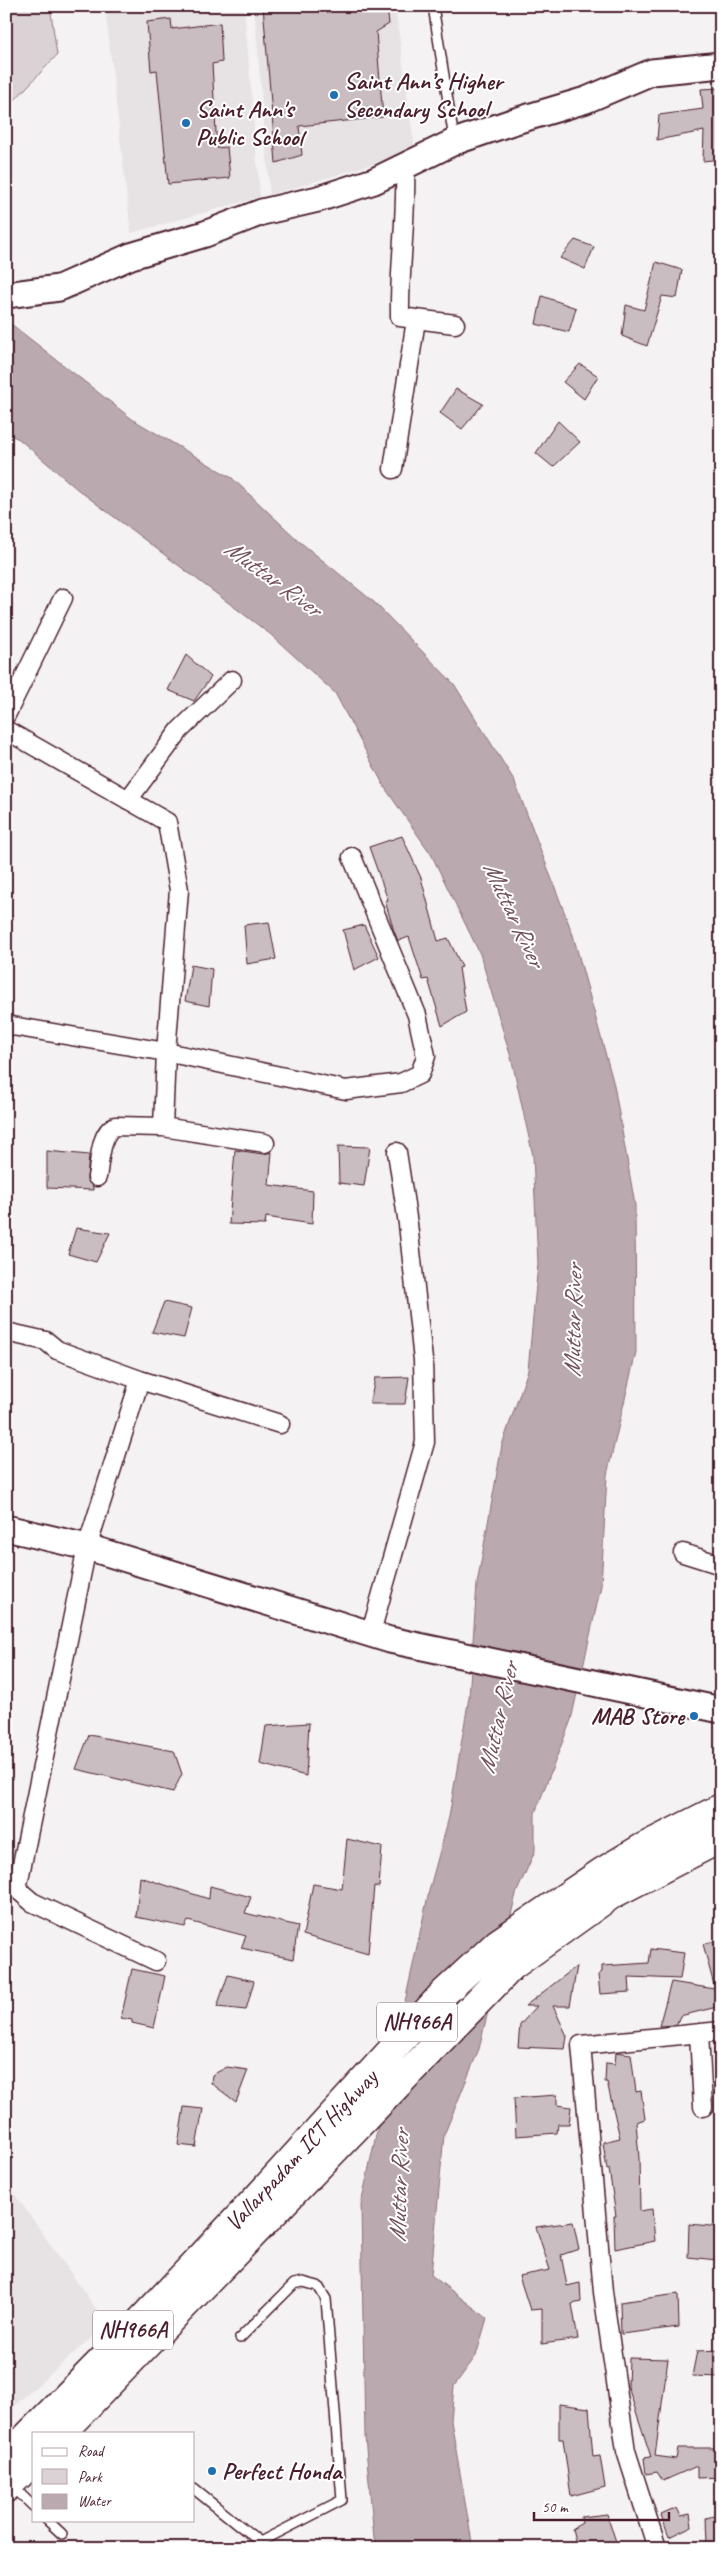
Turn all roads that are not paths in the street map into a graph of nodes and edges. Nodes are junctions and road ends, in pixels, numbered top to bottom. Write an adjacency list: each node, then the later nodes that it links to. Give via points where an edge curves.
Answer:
1 (433, 6): 3 (lane)
2 (721, 65): 3 (street, via 652,72 586,100)
3 (454, 142): 4 (street)
4 (405, 167): 5 (street, via 374,181 262,212 206,234 131,256 59,288); 6 (street, via 400,317)
5 (6, 295)
6 (416, 320): 7 (street); 8 (street)
7 (455, 324)
8 (393, 469)
9 (63, 598): 11 (street)
10 (232, 680): 13 (street, via 180,730)
11 (6, 715)
12 (6, 730): 13 (street)
13 (128, 800): 16 (street, via 167,822 179,890)
14 (352, 857): 16 (street, via 417,1015 426,1056 420,1074 401,1083 346,1090)
15 (6, 1025): 16 (street)
16 (166, 1052): 17 (street)
17 (164, 1127): 18 (street); 20 (street, via 125,1124 110,1128 105,1137)
18 (265, 1143)
19 (397, 1152): 28 (street, via 423,1360 425,1442)
20 (97, 1177)
21 (6, 1332): 22 (street, via 46,1341 57,1350)
22 (140, 1380): 23 (street); 25 (street)
23 (280, 1424)
24 (6, 1528): 25 (street)
25 (87, 1547): 28 (street); 33 (street, via 17,1889 32,1902)
26 (683, 1553): 27 (street)
27 (721, 1565)
28 (381, 1636): 29 (street)
29 (713, 1708)
30 (721, 1808): 32 (highway, Vallarpadam ICT Highway / NH966A, via 642,1848)
31 (721, 1838): 32 (highway, Vallarpadam ICT Highway / NH966A)
32 (607, 1883): 37 (highway, Vallarpadam ICT Highway / NH966A, via 498,1943 443,1994)
33 (156, 1961)
34 (721, 2031): 35 (street)
35 (699, 2033): 36 (street); 48 (street, via 581,2045 602,2292 626,2451)
36 (703, 2106)
37 (265, 2207): 39 (highway, Vallarpadam ICT Highway / NH966A, via 136,2326); 40 (highway, Vallarpadam ICT Highway / NH966A)
38 (240, 2338): 44 (lane, via 294,2284 303,2282 318,2286 326,2299 342,2500 260,2542)
39 (46, 2432)
40 (62, 2432)
41 (32, 2449): 43 (highway, Vallarpadam ICT Highway / NH966A)
42 (32, 2461): 43 (highway)
43 (8, 2477): 45 (lane)
44 (195, 2490)
45 (32, 2505)
46 (47, 2522): 47 (lane)
47 (62, 2534)
48 (657, 2548)

